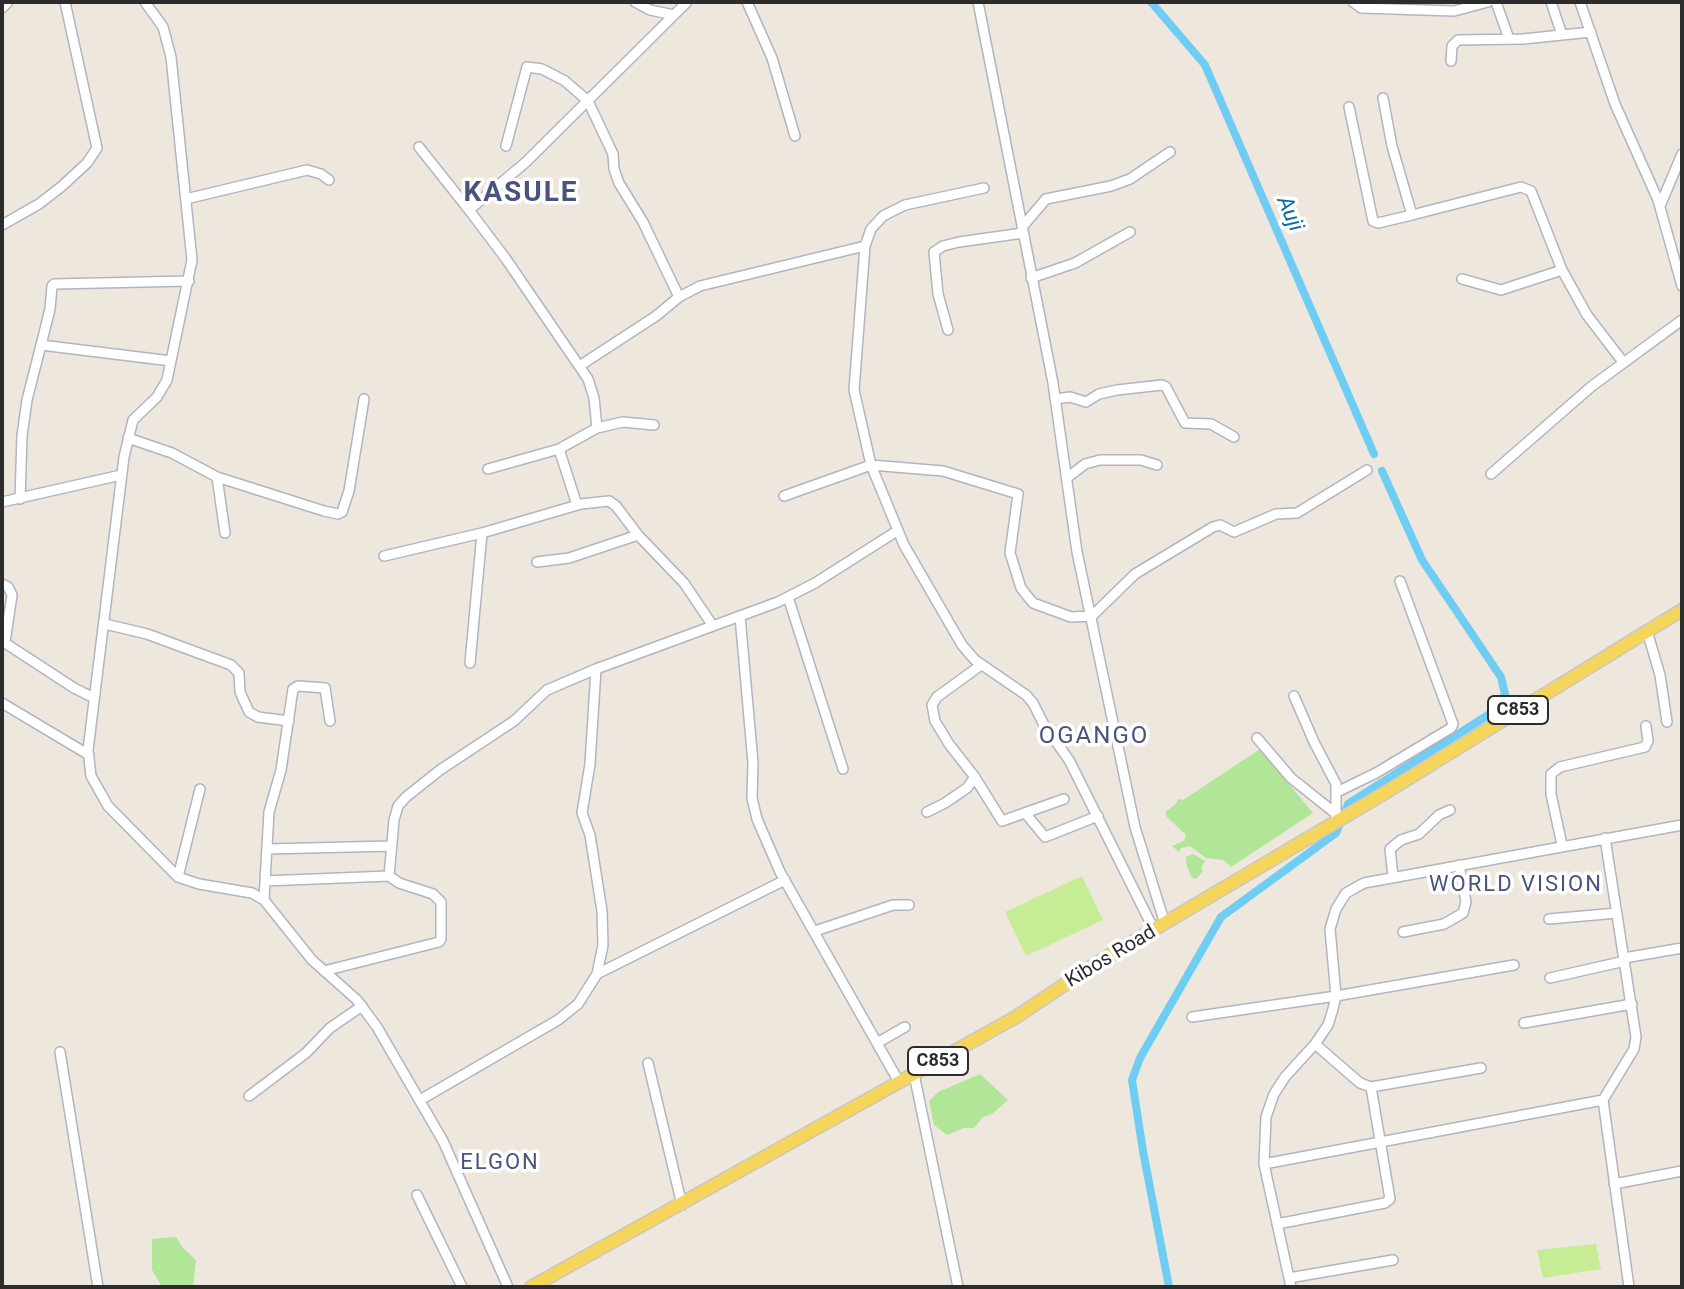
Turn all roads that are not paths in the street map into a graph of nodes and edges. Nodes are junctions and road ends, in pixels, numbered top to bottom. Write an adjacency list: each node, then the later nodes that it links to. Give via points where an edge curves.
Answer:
1 (8, 2): 14 (street)
2 (65, 2): 34 (street, via 97,148 61,187)
3 (145, 2): 30 (street, via 167,36)
4 (635, 2): 15 (street)
5 (687, 2): 15 (street)
6 (747, 2): 23 (street, via 772,58)
7 (978, 2): 35 (street)
8 (1353, 2): 13 (street, via 1361,8)
9 (1487, 2): 13 (street, via 1463,11)
10 (1496, 2): 18 (street)
11 (1551, 2): 17 (street)
12 (1580, 2): 16 (street)
13 (1431, 6)
14 (2, 8)
15 (674, 15): 21 (street)
16 (1591, 32): 17 (street); 31 (street, via 1615,104)
17 (1562, 35): 18 (street)
18 (1509, 39): 19 (street, via 1458,40)
19 (1451, 61)
20 (1383, 98): 33 (street)
21 (588, 101): 24 (street, via 565,81 527,67); 32 (street); 43 (street, via 613,154 619,183)
22 (1349, 107): 33 (street, via 1373,221)
23 (795, 136)
24 (506, 146)
25 (419, 147): 32 (street)
26 (1170, 152): 35 (street, via 1130,179 1046,199)
27 (1682, 154): 31 (street)
28 (329, 180): 30 (street, via 307,170)
29 (984, 188): 37 (street, via 890,212 875,224)
30 (186, 199): 41 (street, via 192,253)
31 (1660, 207): 42 (street)
32 (469, 210): 49 (street)
33 (1412, 215): 38 (street, via 1527,188)
34 (2, 225)
35 (1022, 230): 39 (street); 45 (street, via 934,252)
36 (1130, 232): 39 (street, via 1075,263)
37 (865, 246): 43 (street, via 736,276); 57 (street, via 854,390)
38 (1562, 270): 40 (street, via 1501,290); 48 (street, via 1587,315)
39 (1031, 278): 51 (street)
40 (1462, 279)
41 (189, 281): 46 (street, via 54,284); 47 (street)
42 (1682, 286)
43 (679, 297): 49 (street)
44 (1682, 320): 48 (street)
45 (948, 330)
46 (41, 345): 47 (street); 66 (street, via 22,436)
47 (171, 361): 55 (street, via 164,387 133,420)
48 (1623, 362): 61 (street)
49 (581, 365): 53 (street, via 594,398)
50 (364, 399): 63 (street, via 342,512)
51 (1055, 399): 54 (street, via 1086,402 1099,394 1162,385 1185,423 1211,424); 64 (street)
52 (654, 425): 53 (street, via 623,422)
53 (597, 428): 56 (street)
54 (1234, 437)
55 (128, 438): 62 (street); 63 (street)
56 (559, 449): 59 (street); 68 (street)
57 (871, 465): 65 (street); 69 (street); 80 (street, via 943,471 1018,494 1010,553 1021,588 1033,603 1071,617)
58 (1157, 465): 64 (street, via 1100,460)
59 (488, 469)
60 (1367, 470): 80 (street, via 1302,512 1276,514 1234,532 1213,527 1135,574)
61 (1491, 474)
62 (121, 475): 66 (street); 81 (street)
63 (217, 477): 70 (street)
64 (1067, 478): 80 (street)
65 (784, 496)
66 (20, 499): 67 (street)
67 (2, 502)
68 (577, 505): 71 (street); 72 (street, via 613,503)
69 (897, 531): 77 (street); 86 (street, via 962,645)
70 (225, 533)
71 (482, 533): 73 (street); 85 (street)
72 (638, 535): 74 (street); 82 (street, via 684,583)
73 (384, 556)
74 (537, 562)
75 (1400, 581): 100 (street, via 1453,724)
76 (2, 584): 84 (street, via 12,595)
77 (788, 597): 79 (street); 97 (street)
78 (1682, 610): 83 (main road, Kibos Road / C853)
79 (740, 616): 82 (street); 116 (street, via 752,798)
80 (1092, 616): 122 (street)
81 (105, 624): 89 (street); 91 (street, via 231,665 239,673 249,712)
82 (713, 626): 87 (street)
83 (1647, 631): 93 (street); 106 (main road, Kibos Road / C853)
84 (4, 641): 89 (street)
85 (470, 663)
86 (981, 665): 98 (street, via 932,705 935,721); 105 (street, via 1033,703)
87 (596, 669): 110 (street, via 547,690 514,721 406,797 398,806); 129 (street, via 582,813 602,911)
88 (1294, 696): 100 (street)
89 (94, 698): 96 (street)
90 (2, 703): 96 (street)
91 (289, 721): 92 (street, via 291,694 298,686 325,688); 111 (street, via 269,812)
92 (330, 721)
93 (1667, 722)
94 (1646, 726): 109 (street, via 1645,747 1553,772 1551,794)
95 (1257, 738): 106 (street)
96 (89, 755): 114 (street, via 91,776 108,806)
97 (843, 769)
98 (975, 777): 103 (street, via 956,796); 104 (street, via 1002,821)
99 (200, 789): 114 (street)
100 (1337, 792): 106 (street)
101 (1064, 799): 104 (street)
102 (1450, 810): 115 (street, via 1390,849)
103 (927, 812)
104 (1026, 814): 105 (street, via 1045,837)
105 (1098, 816): 122 (street)
106 (1336, 819): 122 (main road, Kibos Road / C853)
107 (1682, 825): 108 (street)
108 (1605, 838): 109 (street); 120 (street)
109 (1562, 845): 112 (street)
110 (391, 846): 111 (street); 113 (street)
111 (267, 849): 117 (street)
112 (1459, 865): 115 (street); 124 (street, via 1463,913 1444,924)
113 (389, 876): 117 (street); 128 (street, via 438,898 439,942)
114 (178, 877): 118 (street)
115 (1393, 877): 131 (street, via 1346,893 1336,909 1330,929)
116 (785, 880): 123 (street); 129 (street)
117 (265, 881): 118 (street)
118 (264, 900): 128 (street)
119 (909, 905): 123 (street, via 893,905)
120 (1617, 913): 121 (street); 126 (street)
121 (1549, 919)
122 (1160, 927): 142 (main road, Kibos Road / C853)
123 (815, 931): 137 (street)
124 (1403, 932)
125 (1682, 948): 126 (street)
126 (1624, 960): 130 (street); 133 (street)
127 (1514, 965): 131 (street)
128 (324, 971): 132 (street)
129 (597, 974): 146 (street, via 578,1004 558,1020)
130 (1550, 978)
131 (1336, 996): 134 (street); 138 (street, via 1328,1025)
132 (362, 1006): 145 (street); 146 (street)
133 (1632, 1006): 135 (street); 147 (street, via 1634,1049)
134 (1192, 1017)
135 (1524, 1023)
136 (905, 1027): 137 (street)
137 (877, 1043): 143 (street)
138 (1315, 1044): 144 (street); 149 (street, via 1274,1094 1266,1117)
139 (60, 1052): 157 (street)
140 (648, 1063): 153 (street)
141 (1481, 1068): 144 (street)
142 (914, 1074): 143 (main road, Kibos Road / C853); 161 (street)
143 (899, 1082): 153 (main road, Kibos Road / C853)
144 (1371, 1087): 148 (street)
145 (249, 1096)
146 (420, 1100): 159 (street)
147 (1603, 1100): 148 (street); 151 (street)
148 (1382, 1142): 149 (street); 154 (street, via 1388,1202)
149 (1264, 1164): 154 (street)
150 (1682, 1171): 151 (street)
151 (1614, 1184): 162 (street)
152 (417, 1195): 158 (street)
153 (682, 1205): 160 (main road, Kibos Road / C853)
154 (1277, 1224): 156 (street)
155 (1393, 1260): 156 (street)
156 (1290, 1283)
157 (98, 1287)
158 (462, 1287)
159 (508, 1287)
160 (531, 1287)
161 (958, 1287)
162 (1629, 1287)

